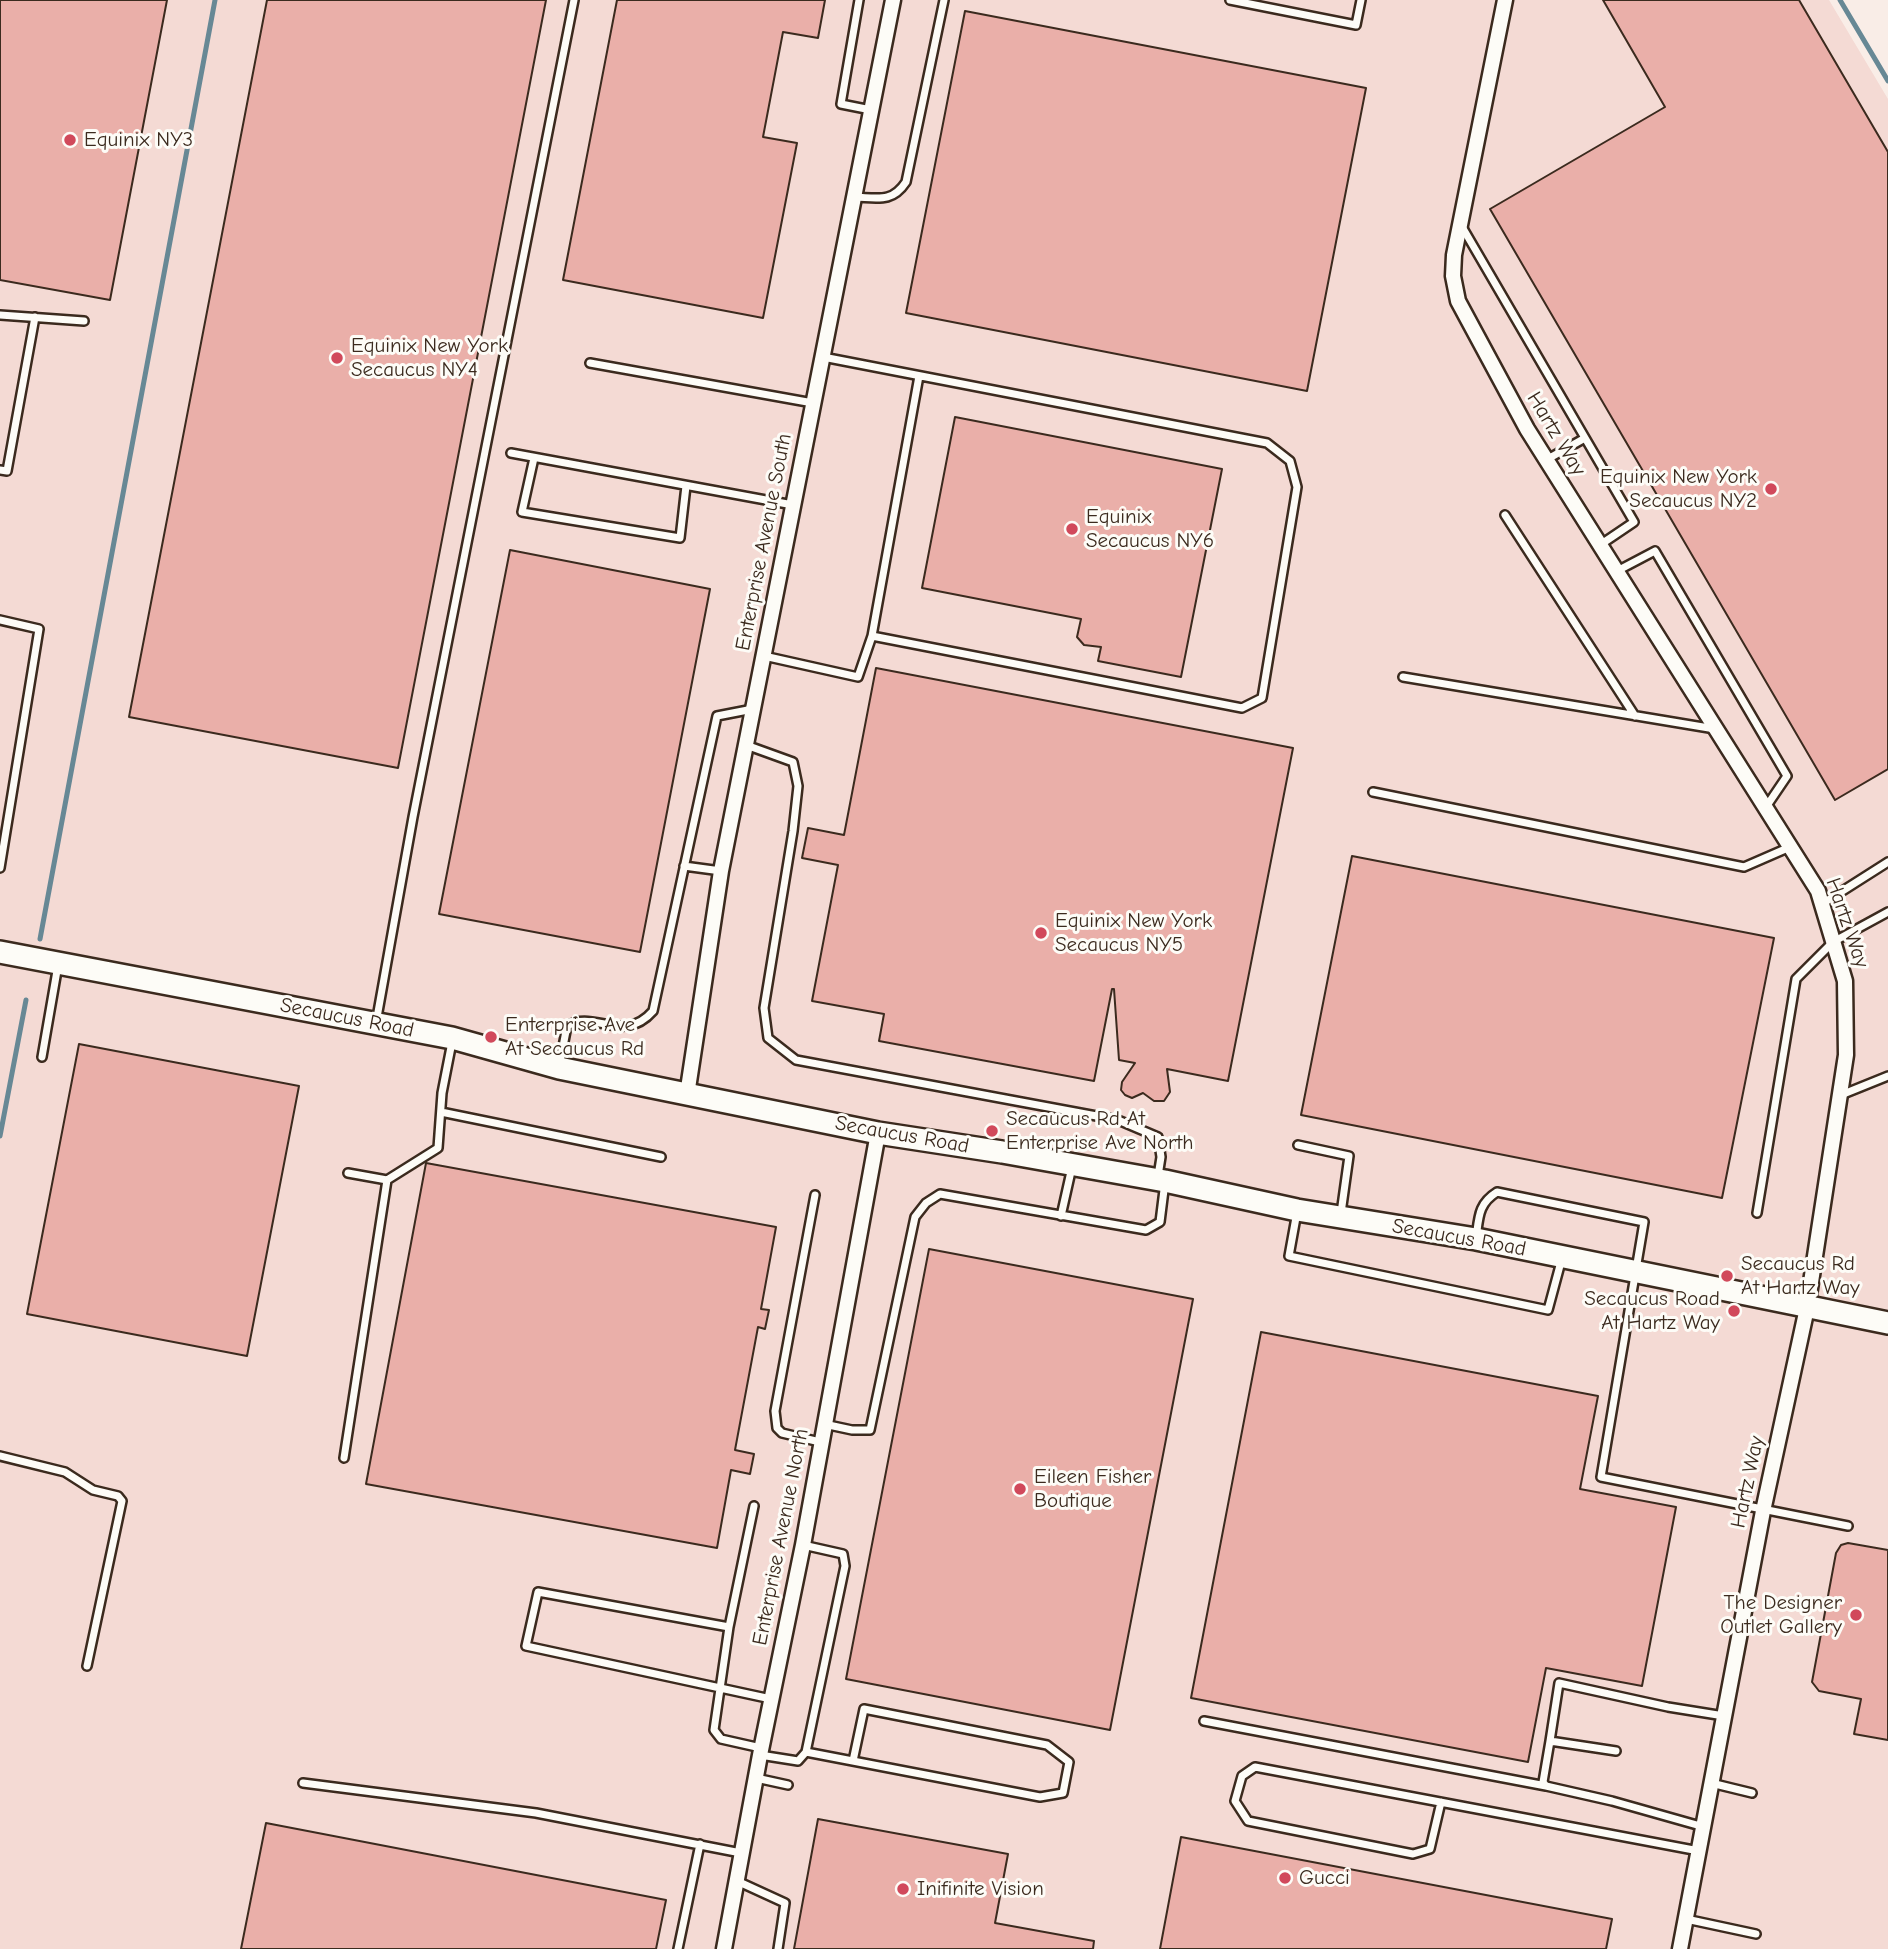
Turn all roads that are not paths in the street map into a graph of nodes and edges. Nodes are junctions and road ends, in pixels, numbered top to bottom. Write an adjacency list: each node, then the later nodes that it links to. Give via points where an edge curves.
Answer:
1 (573, 0): 48 (lane)
2 (859, 0): 8 (lane, via 841,104)
3 (893, 0): 8 (street, Enterprise Avenue South)
4 (944, 0): 9 (lane, via 906,182 900,192 886,199)
5 (1230, 0): 6 (lane, via 1356,25)
6 (1361, 0)
7 (1505, 0): 10 (street, Hartz Way)
8 (871, 110): 9 (street, Enterprise Avenue South)
9 (854, 197): 14 (street, Enterprise Avenue South)
10 (1461, 224): 18 (lane); 21 (street, Hartz Way, via 1453,265 1458,302)
11 (0, 315): 12 (lane)
12 (35, 317): 13 (lane); 22 (lane, via 7,471)
13 (84, 321)
14 (822, 357): 16 (lane); 17 (street, Enterprise Avenue South)
15 (590, 363): 17 (lane)
16 (919, 376): 29 (lane); 29 (lane, via 1268,443 1290,461 1297,487 1262,698 1241,708)
17 (813, 403): 24 (street, Enterprise Avenue South)
18 (1585, 438): 21 (lane); 26 (lane, via 1634,522)
19 (511, 453): 20 (lane)
20 (534, 458): 23 (lane); 23 (lane, via 522,512 680,538)
21 (1546, 460): 26 (street, Hartz Way)
22 (0, 470)
23 (686, 486): 24 (lane)
24 (793, 505): 30 (street, Enterprise Avenue South)
25 (1505, 515): 33 (lane)
26 (1600, 545): 27 (street, Hartz Way)
27 (1616, 571): 34 (street, Hartz Way); 37 (lane, via 1655,551 1787,776)
28 (0, 620): 41 (lane, via 39,629)
29 (873, 636): 30 (lane, via 858,677)
30 (763, 656): 32 (street, Enterprise Avenue South)
31 (1403, 677): 33 (lane)
32 (752, 709): 35 (street, Enterprise Avenue South); 40 (lane, via 717,716)
33 (1635, 716): 34 (lane)
34 (1716, 729): 37 (street, Hartz Way)
35 (745, 745): 42 (street, Enterprise Avenue South); 62 (lane, via 793,762 798,786 764,1008 768,1038 796,1060 1118,1120 1158,1137)
36 (1373, 792): 38 (lane, via 1744,867)
37 (1765, 807): 38 (street, Hartz Way)
38 (1790, 847): 43 (street, Hartz Way)
39 (1888, 862): 43 (lane)
40 (684, 866): 42 (lane); 51 (lane, via 653,1011 635,1026 570,1023)
41 (0, 868)
42 (721, 871): 53 (street, Enterprise Avenue South)
43 (1822, 904): 45 (street, Hartz Way)
44 (1888, 912): 45 (lane)
45 (1833, 942): 54 (street, Hartz Way, via 1845,981 1846,1055); 65 (lane, via 1796,979)
46 (0, 952): 47 (main road, Secaucus Road)
47 (58, 963): 48 (main road, Secaucus Road); 50 (lane)
48 (376, 1023): 49 (main road, Secaucus Road)
49 (453, 1038): 51 (main road, Secaucus Road); 55 (lane)
50 (42, 1057)
51 (559, 1068): 53 (main road, Secaucus Road)
52 (1888, 1076): 54 (lane)
53 (687, 1095): 56 (main road, Secaucus Road)
54 (1840, 1095): 71 (street, Hartz Way)
55 (441, 1112): 58 (lane); 61 (lane, via 438,1147)
56 (878, 1133): 59 (main road, Secaucus Road); 73 (street, Enterprise Avenue North)
57 (1298, 1145): 67 (lane, via 1349,1156)
58 (661, 1157)
59 (1072, 1166): 62 (main road, Secaucus Road); 66 (lane)
60 (348, 1173): 61 (lane)
61 (387, 1180): 76 (lane)
62 (1161, 1181): 64 (main road, Secaucus Road); 66 (lane, via 1160,1222 1146,1230)
63 (815, 1195): 74 (lane, via 775,1411 782,1433)
64 (1297, 1210): 67 (main road, Secaucus Road); 69 (lane, via 1289,1256 1548,1310)
65 (1756, 1213)
66 (1061, 1216): 73 (lane, via 940,1194 926,1203 915,1217 870,1430)
67 (1340, 1217): 68 (main road, Secaucus Road)
68 (1476, 1240): 69 (main road, Secaucus Road); 70 (lane, via 1485,1200 1497,1192 1644,1222)
69 (1562, 1257): 70 (main road, Secaucus Road)
70 (1636, 1273): 71 (main road, Secaucus Road); 78 (lane, via 1601,1477)
71 (1807, 1308): 72 (main road, Secaucus Road); 78 (street, Hartz Way)
72 (1888, 1323)
73 (824, 1424): 74 (street, Enterprise Avenue North)
74 (820, 1443): 80 (street, Enterprise Avenue North)
75 (0, 1456): 82 (lane, via 65,1472 122,1501)
76 (344, 1458)
77 (754, 1506): 81 (lane)
78 (1763, 1511): 79 (lane); 85 (street, Hartz Way)
79 (1848, 1526)
80 (803, 1545): 84 (street, Enterprise Avenue North); 90 (lane, via 843,1554 845,1566)
81 (729, 1627): 83 (lane); 83 (lane, via 538,1592 526,1646)
82 (87, 1666)
83 (720, 1687): 84 (lane); 89 (lane, via 714,1730 721,1739)
84 (772, 1699): 89 (street, Enterprise Avenue North)
85 (1724, 1716): 87 (lane, via 1559,1683); 94 (street, Hartz Way)
86 (1204, 1721): 96 (lane)
87 (1550, 1741): 88 (lane); 96 (lane)
88 (1616, 1751)
89 (761, 1752): 90 (lane, via 798,1761); 92 (street, Enterprise Avenue North)
90 (806, 1752): 91 (lane)
91 (853, 1761): 91 (lane, via 1040,1797 1063,1793 1069,1762 1047,1745 864,1709)
92 (756, 1778): 95 (lane); 102 (street, Enterprise Avenue North)
93 (303, 1783): 100 (lane, via 536,1813)
94 (1712, 1783): 97 (lane); 99 (street, Hartz Way)
95 (788, 1785)
96 (1546, 1786): 99 (lane)
97 (1752, 1793)
98 (1441, 1802): 98 (lane, via 1255,1768 1241,1776 1235,1801 1248,1821 1413,1854 1430,1849); 101 (lane)
99 (1704, 1827): 101 (street, Hartz Way)
100 (700, 1844): 102 (lane); 106 (lane)
101 (1699, 1851): 104 (street, Hartz Way)
102 (742, 1853): 103 (street, Enterprise Avenue North)
103 (737, 1881): 107 (street, Enterprise Avenue North); 108 (lane, via 785,1903)
104 (1686, 1919): 105 (lane); 109 (street, Hartz Way)
105 (1756, 1934)
106 (678, 1949)
107 (724, 1949)
108 (778, 1949)
109 (1680, 1949)

